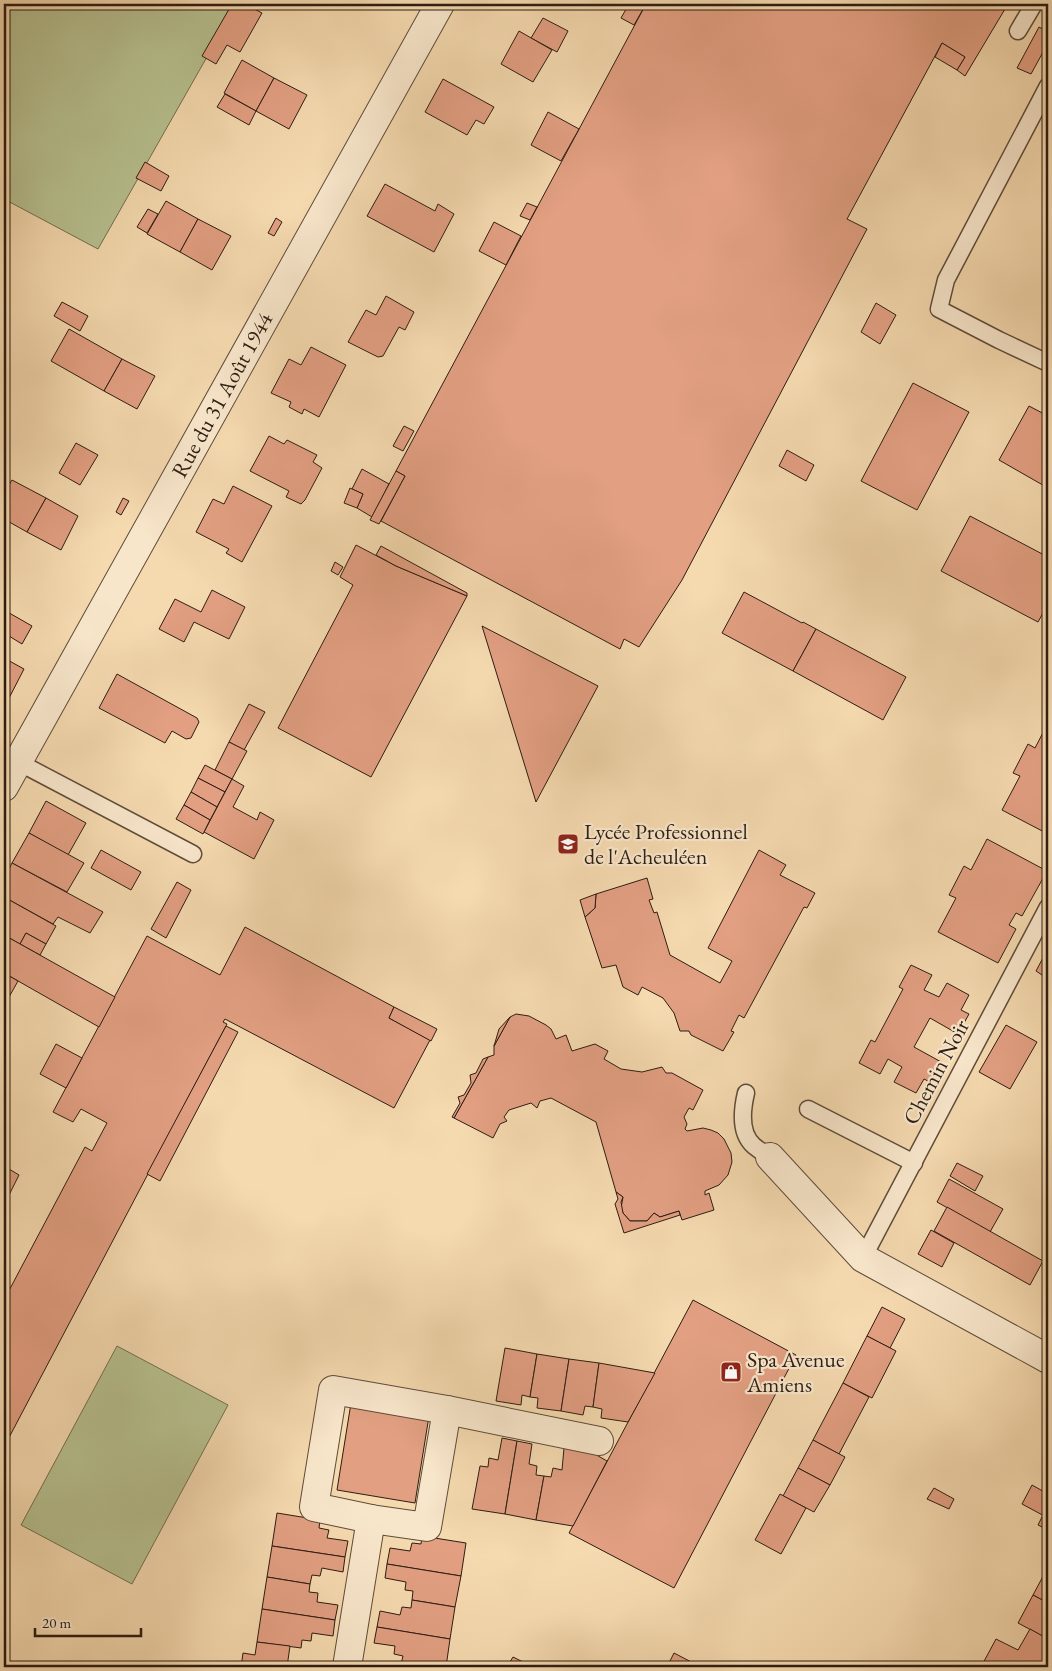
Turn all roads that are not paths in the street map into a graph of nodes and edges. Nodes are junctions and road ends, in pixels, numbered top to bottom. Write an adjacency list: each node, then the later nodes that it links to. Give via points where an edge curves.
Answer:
1 (440, 4): 6 (street, Rue du 31 Août 1944)
2 (1034, 4): 3 (lane)
3 (1018, 31)
4 (1048, 86): 5 (lane, via 946,280 938,309)
5 (1048, 363)
6 (18, 762): 7 (street, Rue du 31 Août 1944); 8 (lane)
7 (4, 787)
8 (193, 854)
9 (1048, 907): 13 (lane, Chemin Noir)
10 (746, 1093): 12 (lane, via 742,1110 744,1131 752,1145)
11 (808, 1109): 13 (lane)
12 (770, 1157): 14 (street)
13 (914, 1163): 14 (lane, Chemin Noir)
14 (863, 1258): 15 (street)
15 (1048, 1359)
16 (447, 1410): 17 (street); 18 (street, via 427,1527); 18 (street, via 334,1390 314,1507)
17 (599, 1441)
18 (371, 1519): 19 (street)
19 (347, 1667)

